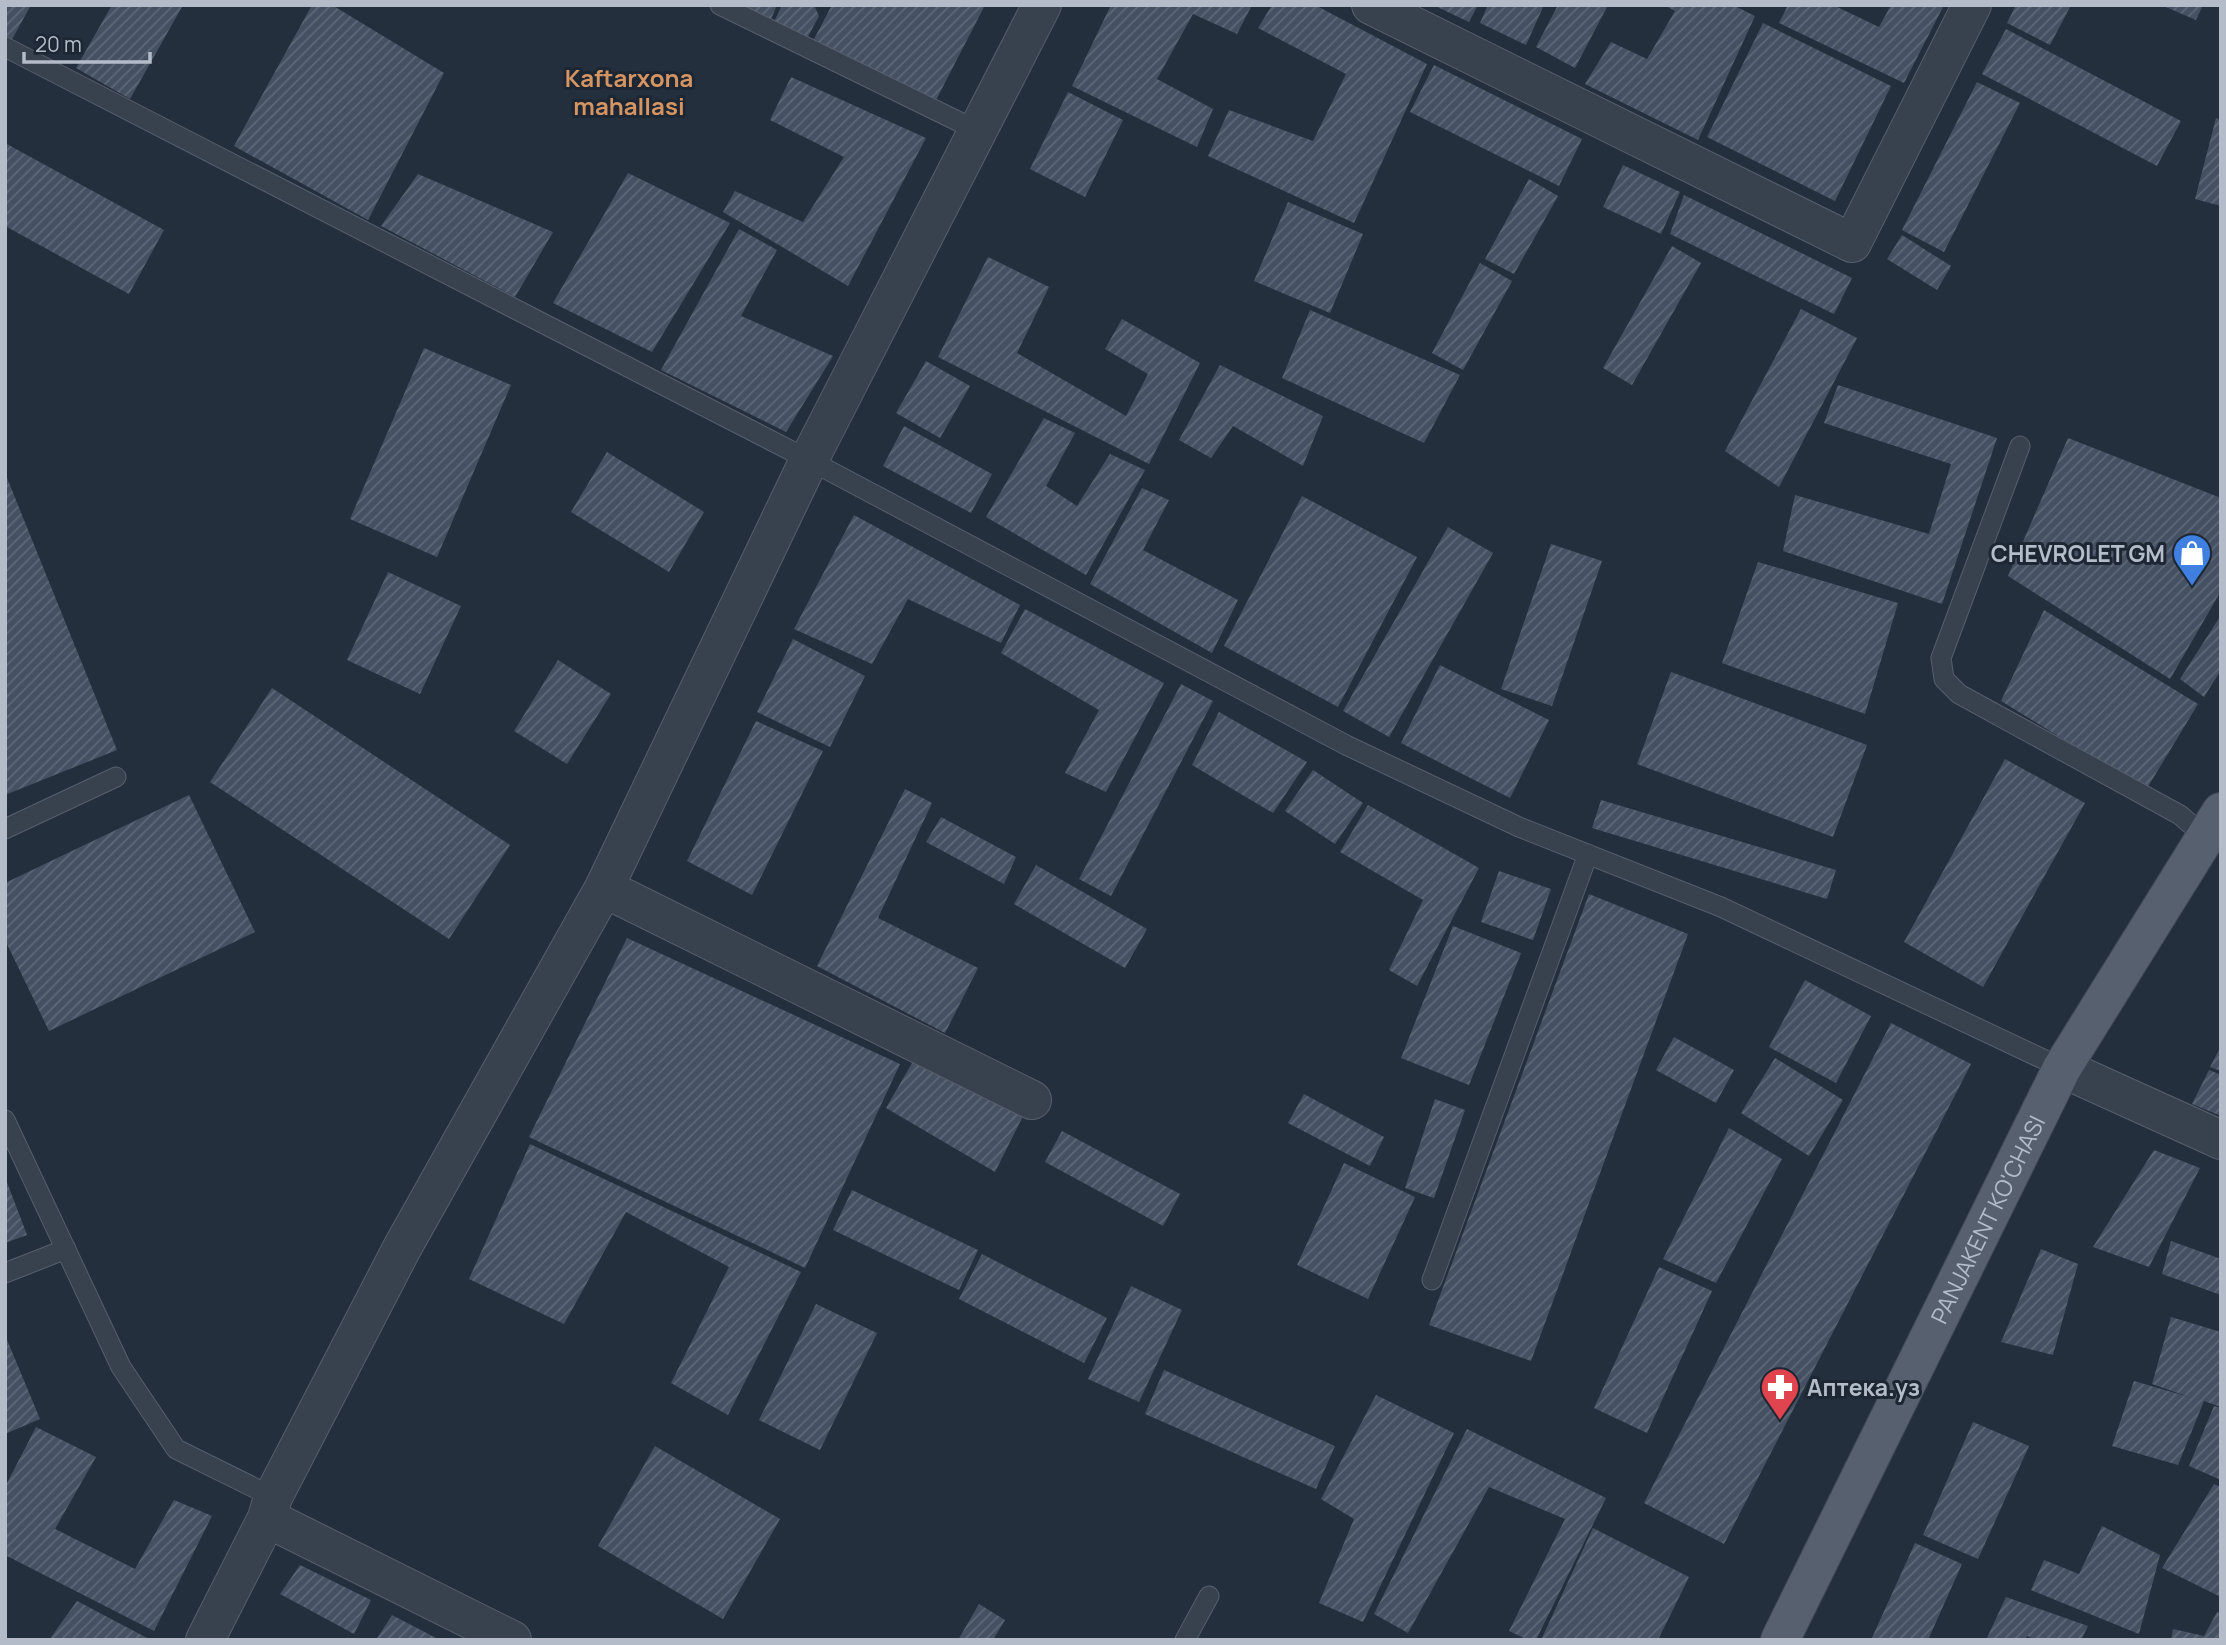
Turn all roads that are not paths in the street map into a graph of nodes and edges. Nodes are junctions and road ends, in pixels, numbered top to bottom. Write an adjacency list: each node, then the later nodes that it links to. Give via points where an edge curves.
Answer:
1 (720, 5): 6 (lane)
2 (1042, 5): 6 (street)
3 (1371, 5): 4 (street, via 1852,243)
4 (1972, 5)
5 (5, 47): 8 (lane)
6 (978, 131): 8 (street)
7 (2020, 446): 11 (lane, via 1941,658 1944,679 1959,694)
8 (809, 460): 12 (lane, via 1346,745 1519,827); 13 (street)
9 (116, 777): 10 (lane)
10 (5, 829)
11 (2215, 832): 14 (main road, PANJAKENT KO'CHASI)
12 (1588, 854): 14 (lane, via 1721,906); 20 (lane)
13 (604, 888): 15 (street); 21 (street, via 402,1248)
14 (2062, 1068): 17 (street); 26 (main road, PANJAKENT KO'CHASI)
15 (1032, 1100)
16 (5, 1120): 18 (lane)
17 (2221, 1140)
18 (66, 1249): 19 (lane); 21 (lane, via 121,1367 176,1449)
19 (5, 1273)
20 (1432, 1280)
21 (270, 1508): 23 (street); 24 (street)
22 (1209, 1596): 25 (lane)
23 (205, 1640)
24 (512, 1640)
25 (1185, 1640)
26 (1780, 1640)

